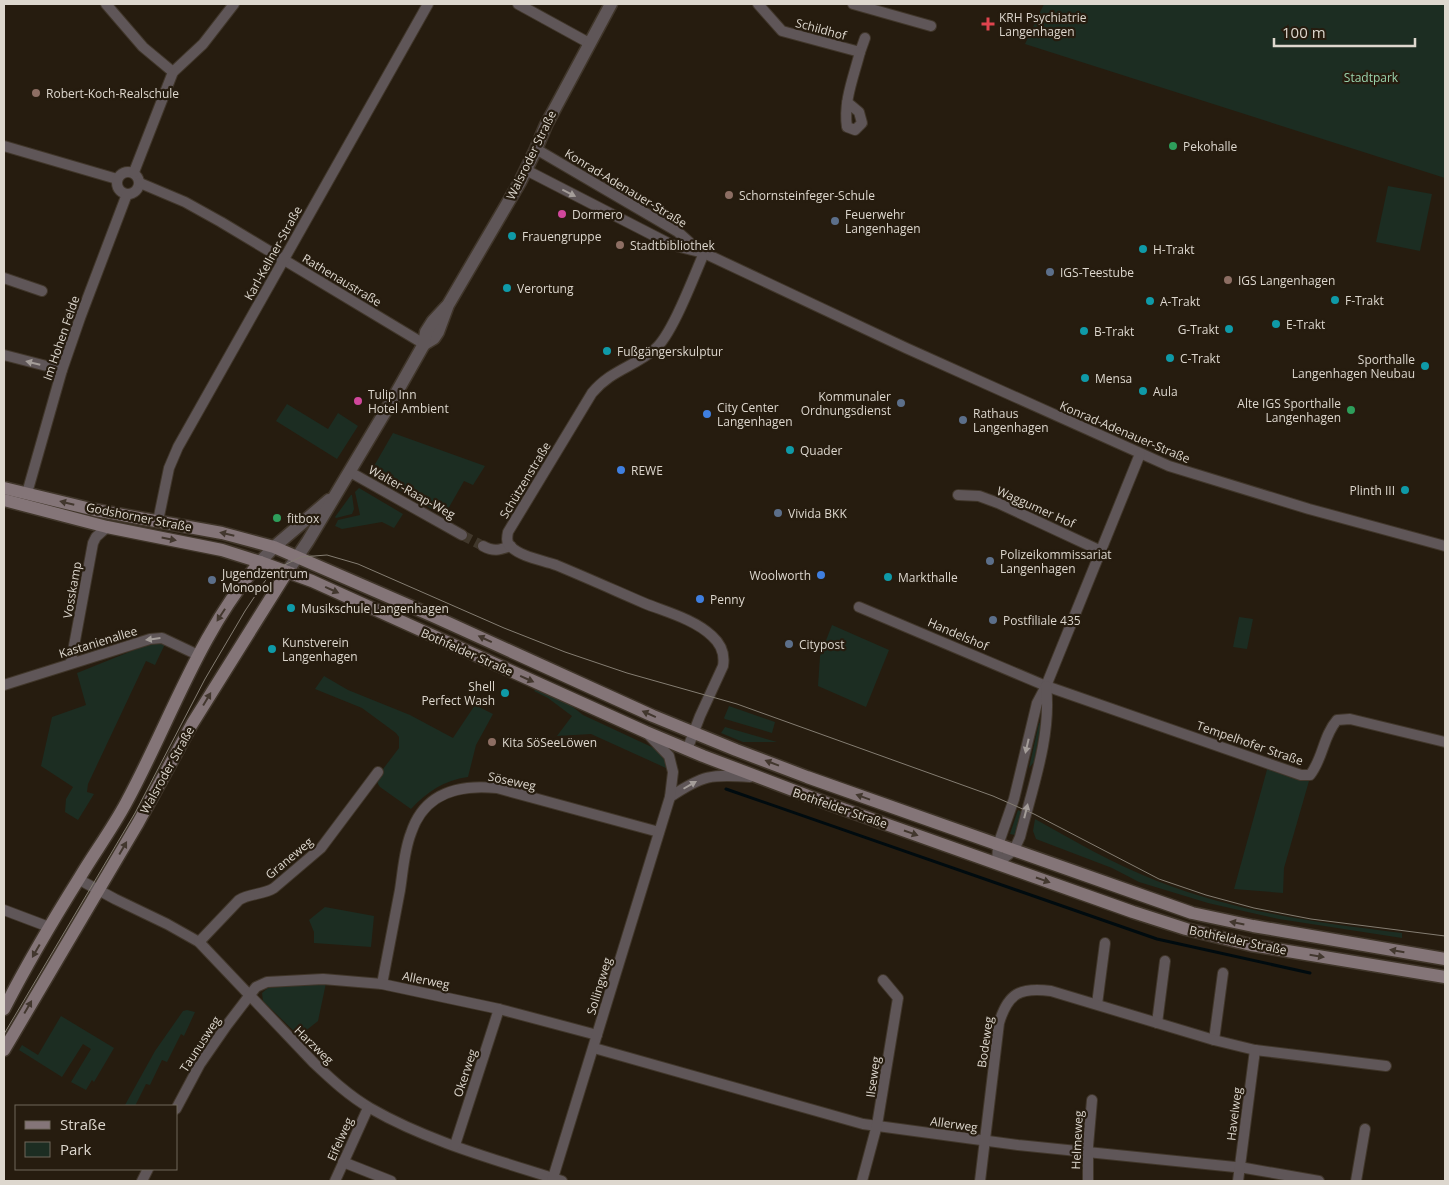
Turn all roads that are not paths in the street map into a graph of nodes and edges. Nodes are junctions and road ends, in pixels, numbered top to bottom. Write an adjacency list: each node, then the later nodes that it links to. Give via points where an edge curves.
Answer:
1 (106, 4): 12 (street, via 143,47)
2 (234, 4): 12 (street, via 203,44)
3 (428, 4): 22 (street, Karl-Kellner-Straße)
4 (518, 4): 10 (street)
5 (611, 4): 10 (street, Walsroder Straße)
6 (758, 4): 11 (street, Schildhof, via 782,31)
7 (853, 4): 8 (street)
8 (930, 26)
9 (865, 38): 11 (street, Schildhof)
10 (588, 43): 15 (street, Walsroder Straße)
11 (860, 52): 13 (street, Schildhof)
12 (173, 72): 17 (street)
13 (847, 102)
14 (4, 146): 18 (street)
15 (536, 149): 16 (street, Walsroder Straße); 21 (street, Konrad-Adenauer-Straße, via 678,232)
16 (526, 170): 21 (street, Konrad-Adenauer-Straße, one-way to 21, via 672,245); 25 (street, Walsroder Straße, via 448,305 438,332)
17 (134, 172): 18 (street, via 124,172); 19 (street)
18 (117, 179): 20 (street, via 118,189)
19 (140, 183): 20 (street, via 136,191); 22 (street, Rathenaustraße, via 185,202)
20 (127, 194): 27 (street, Im Hohen Felde)
21 (702, 253): 28 (street, Konrad-Adenauer-Straße); 39 (street, Schützenstraße, via 664,341 646,356 608,377 592,393 508,532)
22 (285, 259): 25 (street, Rathenaustraße); 35 (street, Karl-Kellner-Straße, via 178,447 169,468)
23 (4, 278): 24 (street)
24 (42, 290)
25 (424, 344): 29 (street, Walsroder Straße)
26 (4, 355): 27 (street, one-way to 26)
27 (62, 370): 31 (street, Im Hohen Felde)
28 (1140, 454): 40 (street, Konrad-Adenauer-Straße, via 1203,478); 42 (street)
29 (350, 472): 32 (street, Walsroder Straße); 37 (street, Walter-Raap-Weg)
30 (4, 488): 31 (main road, Godshorner Straße)
31 (27, 493): 35 (main road, Godshorner Straße, one-way to 31)
32 (336, 493): 41 (street, Walsroder Straße); 43 (street, Walsroder Straße)
33 (958, 495): 42 (street, Waggumer Hof, via 979,496 998,503)
34 (4, 500): 36 (main road, Godshorner Straße)
35 (158, 521): 41 (main road, Godshorner Straße, one-way to 35)
36 (107, 527): 44 (main road, Godshorner Straße, one-way to 44, via 213,548); 48 (street, Vosskamp, via 93,543)
37 (462, 534)
38 (483, 546): 39 (street, via 498,551)
39 (511, 546): 52 (street, via 518,552 556,565 711,634 723,650 723,666)
40 (1445, 546)
41 (274, 547): 43 (main road, Bothfelder Straße); 44 (street, Walsroder Straße)
42 (1101, 551): 50 (street)
43 (297, 556): 45 (street, Walsroder Straße); 52 (main road, Bothfelder Straße, one-way to 43)
44 (260, 562): 45 (main road, Bothfelder Straße); 47 (main road, Walsroder Straße, one-way to 47, via 234,594)
45 (287, 572): 51 (main road, Bothfelder Straße, one-way to 51); 65 (main road, Walsroder Straße, one-way to 45, via 192,724)
46 (859, 607): 50 (street, Handelshof)
47 (198, 655): 48 (street, Kastanienallee, one-way to 48, via 158,638); 64 (main road, Walsroder Straße, via 127,802)
48 (71, 662): 49 (street, Kastanienallee)
49 (4, 685)
50 (1046, 686): 53 (street, Tempelhofer Straße, via 1301,775 1310,775 1315,769 1330,728 1337,720 1350,719); 56 (street, via 1047,721); 58 (street, one-way to 58, via 1037,703)
51 (646, 732): 54 (main road, Bothfelder Straße); 59 (street, Sollingweg, via 669,756 673,772)
52 (694, 733): 54 (street); 61 (main road, Bothfelder Straße, one-way to 52)
53 (1445, 742)
54 (687, 750): 57 (main road, Bothfelder Straße)
55 (378, 772): 68 (street, Graneweg, via 321,848 274,888 239,900)
56 (1036, 772): 58 (street); 62 (street, one-way to 56)
57 (756, 777): 59 (street, one-way to 57, via 693,782 711,776); 63 (main road, Bothfelder Straße, one-way to 63)
58 (1019, 779): 61 (street)
59 (670, 797): 60 (street, Sollingweg)
60 (659, 832): 75 (street, Söseweg, via 497,788 460,788 441,794 422,812 410,835); 81 (street, Sollingweg)
61 (998, 845): 62 (main road, Bothfelder Straße); 63 (street)
62 (1014, 850): 63 (street); 70 (main road, Bothfelder Straße, one-way to 62, via 1199,915)
63 (997, 864): 73 (main road, Bothfelder Straße, one-way to 73, via 1218,938)
64 (78, 879): 65 (street, Harzweg); 67 (main road, Walsroder Straße)
65 (98, 890): 68 (street, Harzweg); 84 (main road, Walsroder Straße, one-way to 65)
66 (4, 910): 67 (street)
67 (49, 927): 78 (main road, Walsroder Straße, one-way to 78)
68 (199, 942): 76 (street, Harzweg)
69 (1104, 943): 77 (street)
70 (1445, 959)
71 (1165, 961): 80 (street)
72 (1223, 973): 82 (street)
73 (1445, 977)
74 (883, 980): 90 (street, Ilseweg, via 898,998)
75 (382, 984): 76 (street, Allerweg, via 323,979 267,982); 79 (street, Allerweg)
76 (249, 995): 88 (street, Taunusweg, via 200,1064); 89 (street, Harzweg, via 334,1082)
77 (1097, 1004): 80 (street, Bodeweg); 92 (street, Bodeweg, via 1051,990 1024,991 1012,996 999,1023)
78 (4, 1008)
79 (499, 1009): 81 (street, Allerweg); 93 (street, Okerweg)
80 (1157, 1022): 82 (street, Bodeweg)
81 (597, 1036): 83 (street, Sollingweg)
82 (1214, 1040): 85 (street, Bodeweg)
83 (594, 1048): 90 (street, Allerweg, via 845,1121); 97 (street, Sollingweg)
84 (4, 1050)
85 (1255, 1050): 86 (street, Bodeweg); 96 (street, Havelweg)
86 (1386, 1066)
87 (1092, 1100): 94 (street, Helmeweg)
88 (178, 1106)
89 (368, 1108): 93 (street, Harzweg, via 399,1124); 95 (street, Eifelweg)
90 (878, 1126): 92 (street, Allerweg); 100 (street, Ilseweg)
91 (1365, 1129): 105 (street)
92 (986, 1140): 94 (street, Allerweg); 101 (street, Bodeweg)
93 (455, 1145): 97 (street, Harzweg)
94 (1088, 1153): 96 (street, Allerweg); 102 (street, Helmeweg)
95 (343, 1162): 98 (street, Eifelweg); 99 (street)
96 (1240, 1168): 103 (street, Havelweg); 104 (street, Allerweg)
97 (556, 1180)
98 (335, 1181)
99 (391, 1181)
100 (862, 1181)
101 (980, 1181)
102 (1088, 1181)
103 (1238, 1181)
104 (1319, 1181)
105 (1356, 1181)

